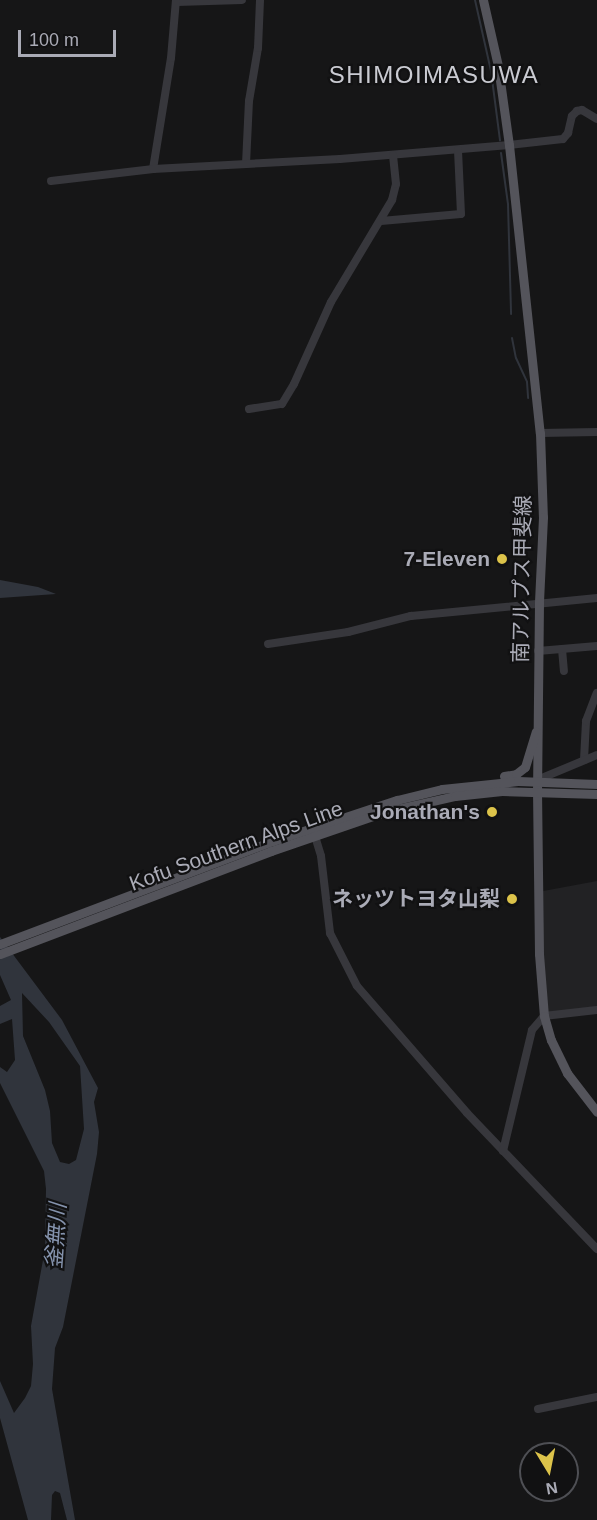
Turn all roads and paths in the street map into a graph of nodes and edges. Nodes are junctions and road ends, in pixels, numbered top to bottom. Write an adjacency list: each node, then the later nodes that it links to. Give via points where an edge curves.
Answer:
1 (242, 0): 4 (street)
2 (260, 0): 9 (street)
3 (483, 0): 6 (main road, 南アルプス甲斐線, via 498,66)
4 (177, 1): 10 (street)
5 (597, 119): 6 (street, via 577,111 563,139)
6 (508, 145): 7 (street); 15 (main road, 南アルプス甲斐線)
7 (458, 150): 8 (street); 12 (street, via 461,214)
8 (393, 155): 9 (street); 12 (street, via 396,184)
9 (246, 164): 10 (street)
10 (153, 169): 11 (street)
11 (51, 181)
12 (381, 221): 13 (street, via 331,302 282,404)
13 (249, 409)
14 (597, 432): 15 (street)
15 (540, 433): 17 (main road, 南アルプス甲斐線, via 543,517)
16 (597, 598): 17 (street)
17 (539, 603): 18 (street, via 411,616 348,632); 21 (main road, 南アルプス甲斐線)
18 (268, 644)
19 (597, 646): 20 (street)
20 (562, 649): 21 (street); 22 (street)
21 (538, 651): 24 (main road, 南アルプス甲斐線)
22 (564, 670)
23 (597, 693): 26 (street, via 586,721)
24 (537, 729): 28 (main road, 南アルプス甲斐線); 29 (main road, via 529,760 520,772)
25 (597, 755): 26 (street)
26 (584, 760): 28 (street)
27 (597, 784): 28 (main road, Kofu Southern Alps Line)
28 (537, 785): 29 (main road, Kofu Southern Alps Line); 30 (main road, Kofu Southern Alps Line); 31 (main road, Kofu Southern Alps Line, via 423,802); 36 (main road, 南アルプス甲斐線, via 539,954)
29 (452, 788): 31 (main road, Kofu Southern Alps Line, via 397,800)
30 (597, 794)
31 (313, 831): 32 (main road, Kofu Southern Alps Line); 38 (street, via 321,856 330,933 352,978 392,1029)
32 (269, 847): 33 (main road, Kofu Southern Alps Line); 34 (main road, Kofu Southern Alps Line)
33 (0, 944)
34 (0, 954)
35 (597, 1010): 36 (street)
36 (544, 1016): 37 (main road, 南アルプス甲斐線, via 567,1073); 38 (street, via 532,1030)
37 (597, 1112)
38 (503, 1151): 39 (street)
39 (597, 1249)
40 (597, 1397): 41 (street)
41 (538, 1409)

